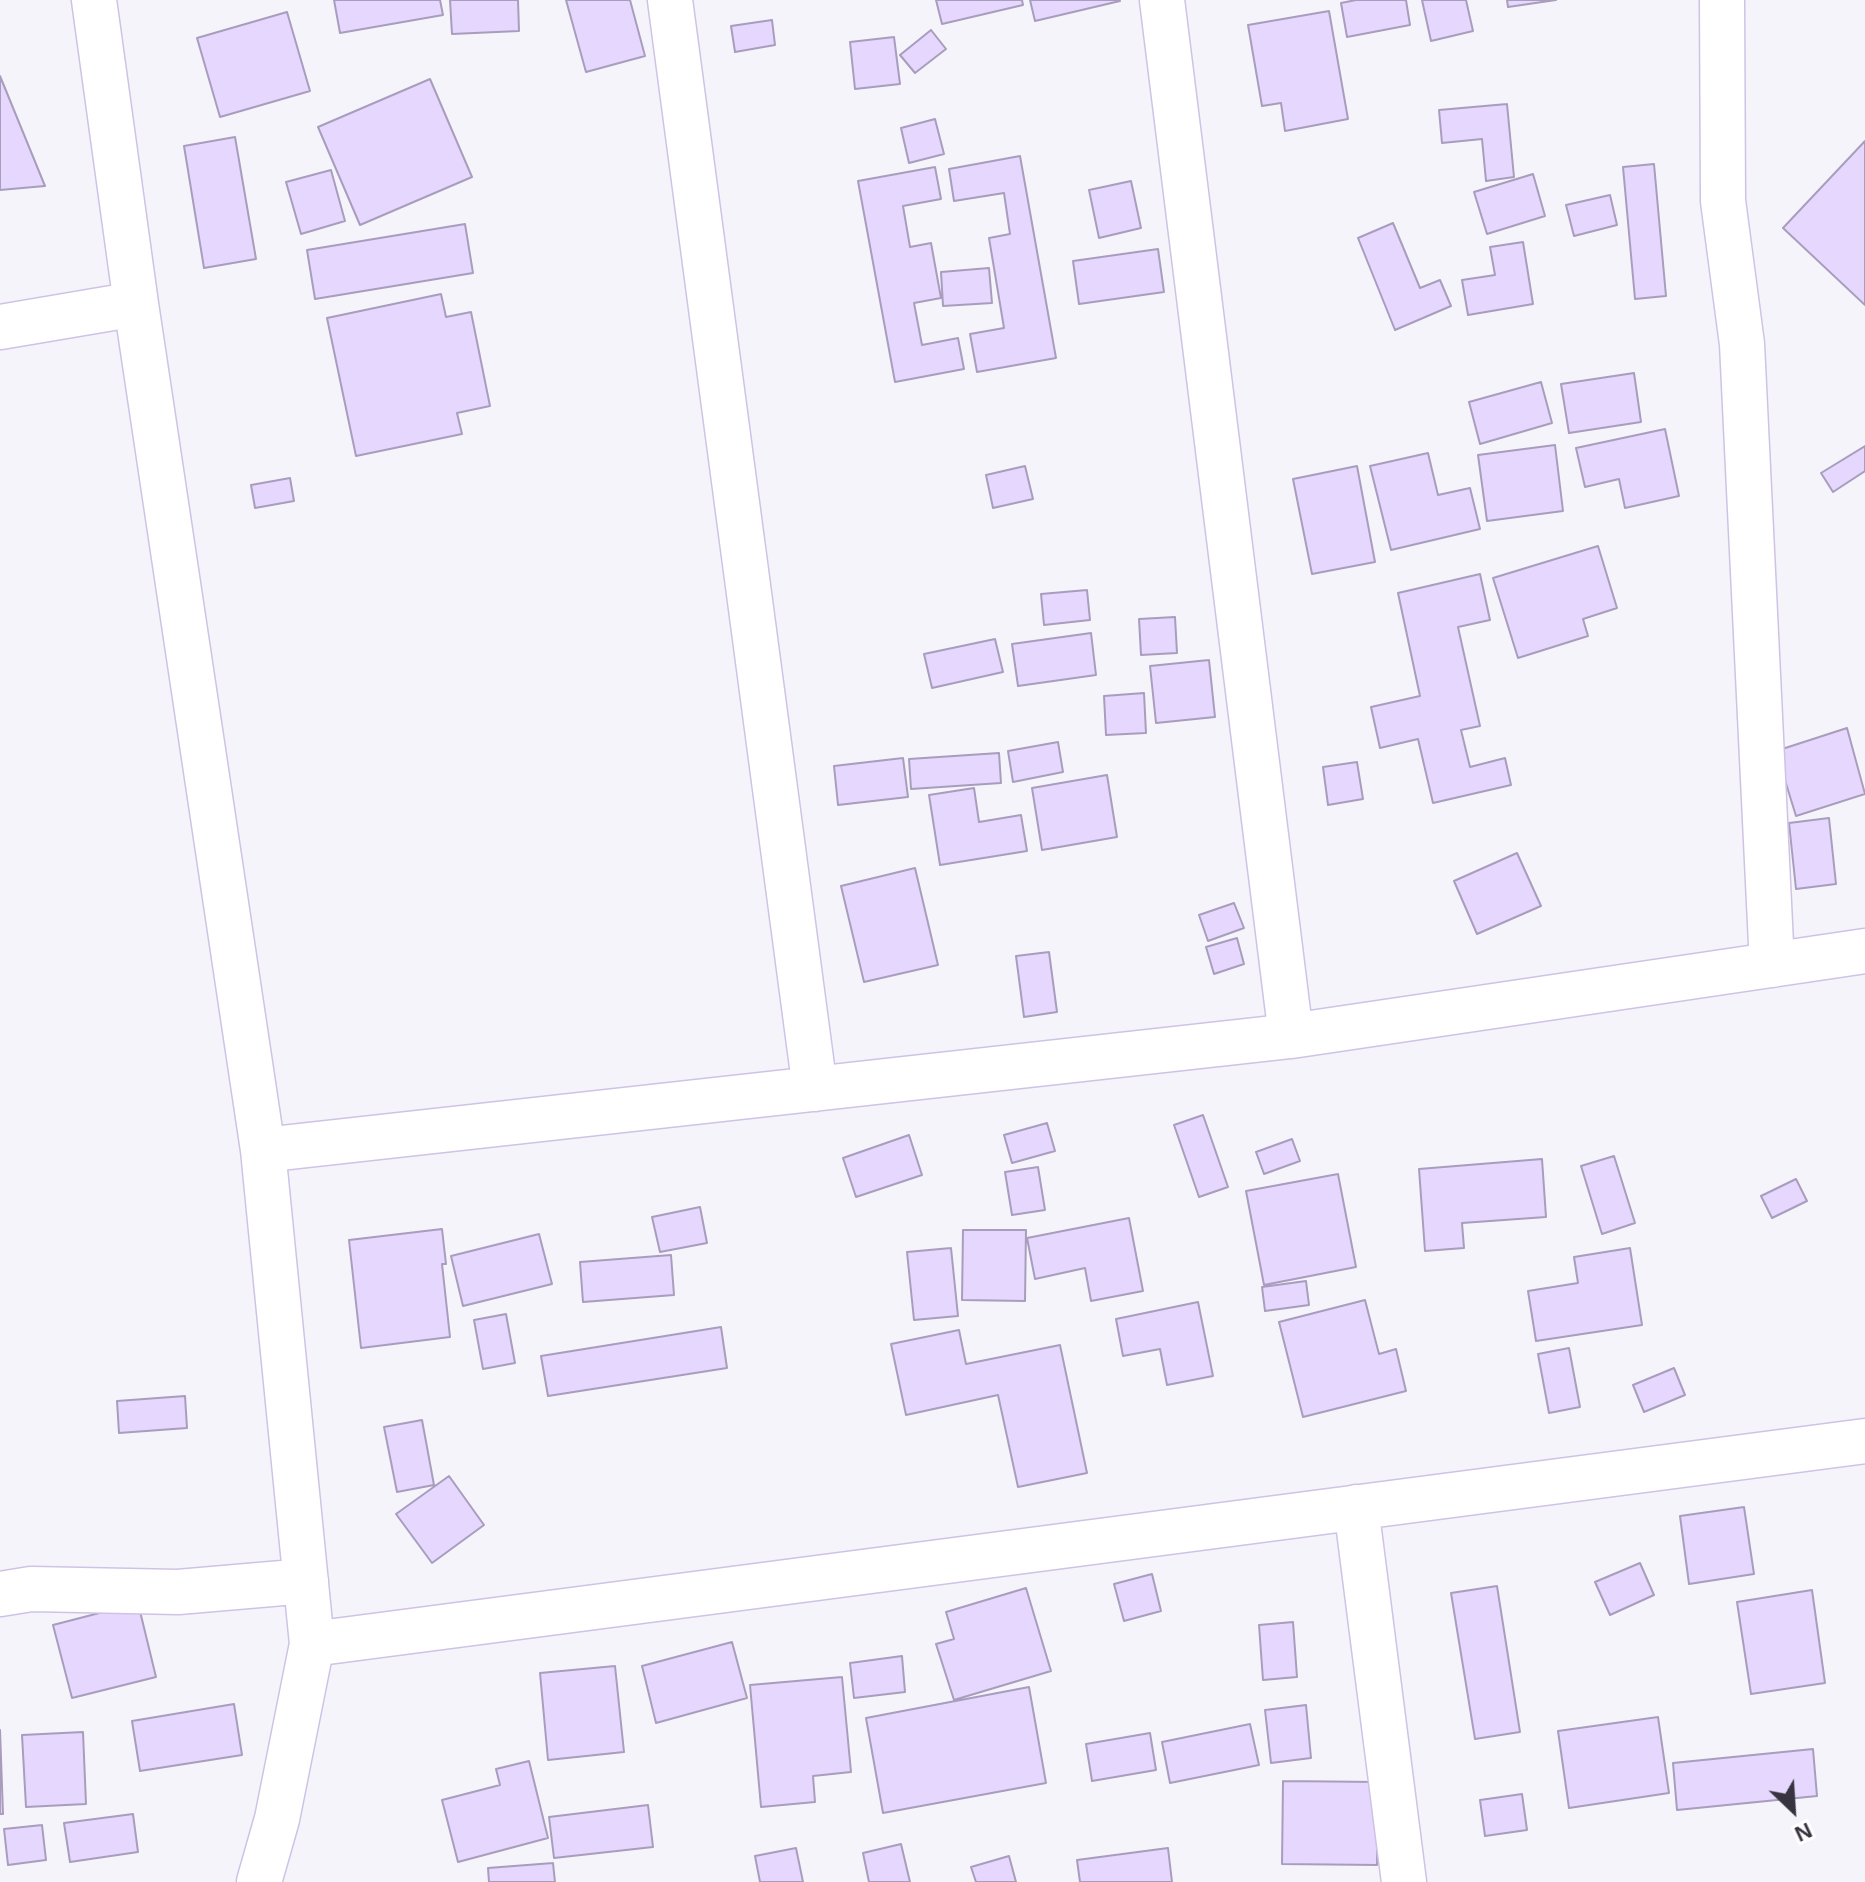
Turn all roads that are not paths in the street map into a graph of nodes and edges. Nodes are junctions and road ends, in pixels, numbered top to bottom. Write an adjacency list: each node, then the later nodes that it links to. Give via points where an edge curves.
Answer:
1 (94, 0): 5 (street)
2 (670, 0): 10 (street)
3 (1162, 0): 9 (street)
4 (1722, 0): 8 (street, via 1723,201 1742,344)
5 (136, 304): 6 (street); 11 (street)
6 (0, 327)
7 (1865, 951): 8 (street)
8 (1772, 965): 9 (street)
9 (1291, 1036): 10 (street)
10 (815, 1089): 11 (street)
11 (263, 1150): 14 (street)
12 (1865, 1441): 13 (street)
13 (1356, 1507): 16 (street); 18 (street)
14 (306, 1581): 15 (street, via 178,1592 31,1589); 16 (street)
15 (0, 1594)
16 (312, 1644): 17 (street)
17 (259, 1882)
18 (1404, 1882)

